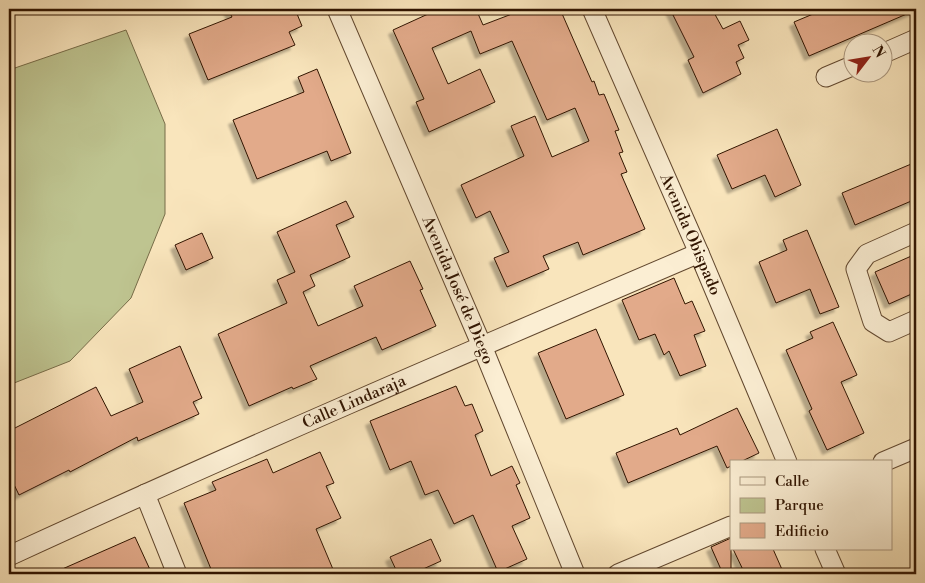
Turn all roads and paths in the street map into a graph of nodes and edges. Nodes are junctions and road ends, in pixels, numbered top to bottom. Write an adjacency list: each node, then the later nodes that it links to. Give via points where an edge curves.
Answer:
1 (592, 9): 8 (street, Avenida Obispado)
2 (343, 11): 10 (street, Avenida José de Diego)
3 (916, 39): 4 (street)
4 (892, 50)
5 (842, 71): 6 (street)
6 (826, 78)
7 (916, 232): 9 (street, via 867,254 856,269 873,322 888,332)
8 (699, 253): 10 (street, Calle Lindaraja); 12 (street, Avenida Obispado)
9 (916, 320)
10 (482, 346): 14 (street, Calle Lindaraja); 19 (street, Avenida José de Diego)
11 (916, 448): 13 (street)
12 (786, 460)
13 (888, 460)
14 (145, 494): 17 (street, Calle Lindaraja); 18 (street)
15 (730, 526): 20 (street)
16 (825, 550): 21 (street)
17 (9, 556)
18 (177, 574)
19 (575, 574)
20 (618, 574)
21 (836, 574)

